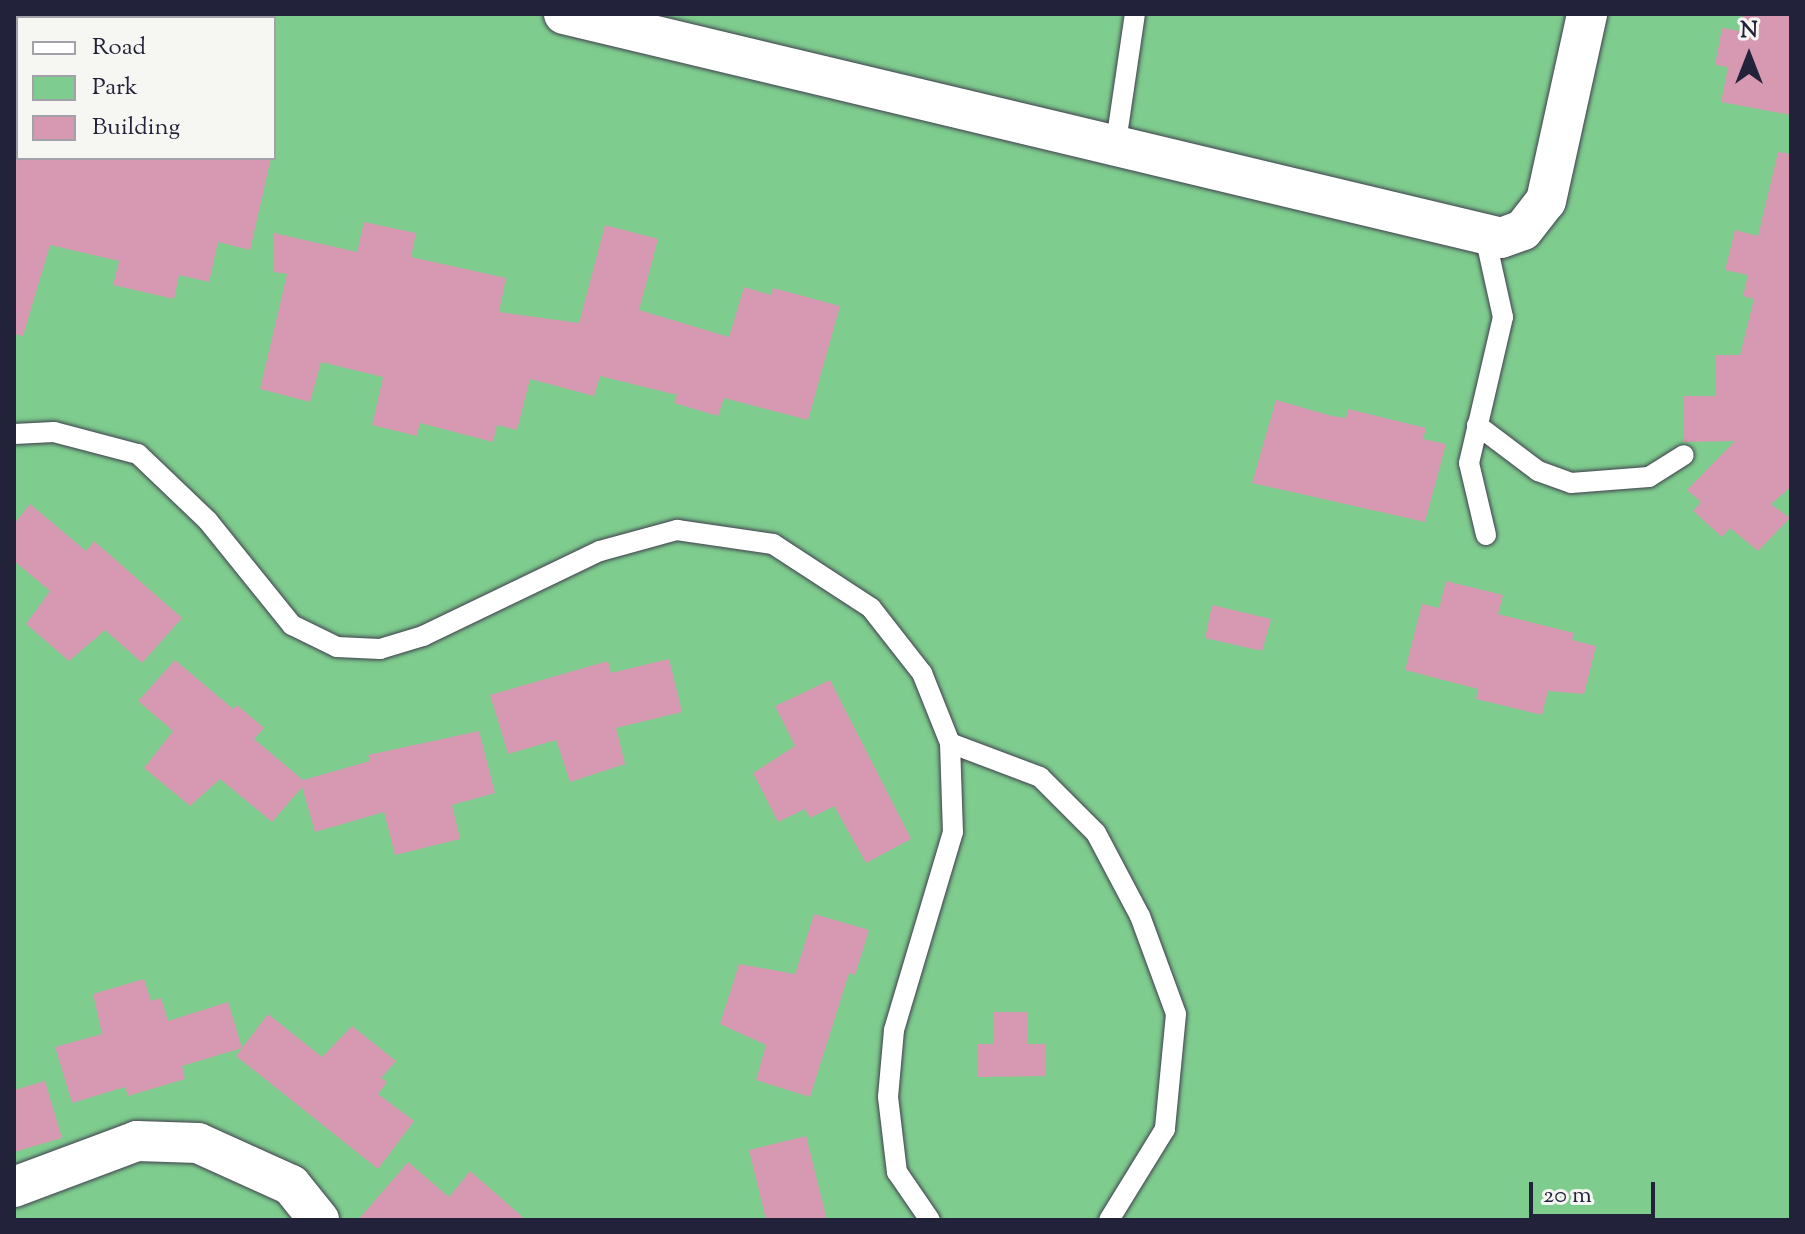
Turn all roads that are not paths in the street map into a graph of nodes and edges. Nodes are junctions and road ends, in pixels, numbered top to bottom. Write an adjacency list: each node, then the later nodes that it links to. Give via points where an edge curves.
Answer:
1 (564, 14): 4 (street)
2 (1135, 14): 4 (lane)
3 (1587, 14): 5 (street, via 1546,201 1523,230 1501,238)
4 (1115, 149): 5 (street)
5 (1485, 236): 6 (lane, via 1503,317)
6 (1477, 425): 8 (lane, via 1538,471 1571,483 1649,477); 9 (lane, via 1469,463)
7 (14, 434): 10 (lane, via 54,432 138,454 208,521 292,625 337,647 380,649 423,636 600,551 677,530 773,544 871,608 922,673)
8 (1684, 455)
9 (1486, 535)
10 (950, 743): 13 (lane, via 953,832 894,1030 888,1097 897,1172); 14 (lane, via 1040,777 1096,833 1140,916 1176,1014 1165,1129)
11 (14, 1187): 12 (street, via 137,1141 198,1143 291,1185)
12 (319, 1220)
13 (930, 1220)
14 (1109, 1220)

